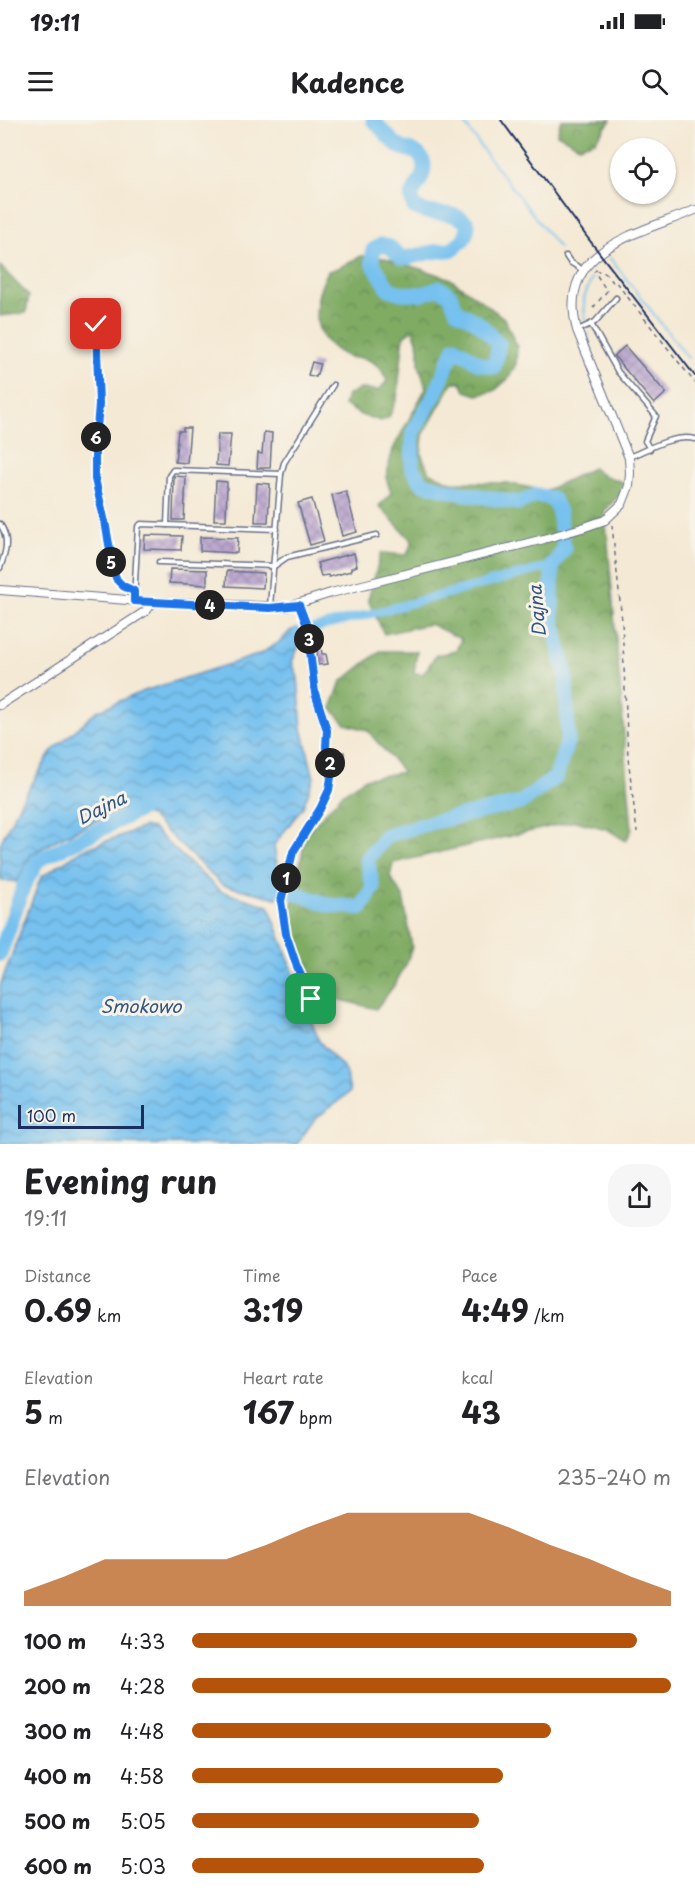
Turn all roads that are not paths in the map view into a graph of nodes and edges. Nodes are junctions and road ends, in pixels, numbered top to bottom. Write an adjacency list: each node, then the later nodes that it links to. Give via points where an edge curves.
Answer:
1 (695, 210): 3 (street, via 609,245)
2 (566, 256): 3 (lane)
3 (583, 270): 6 (street, via 574,299)
4 (616, 298): 5 (lane)
5 (591, 324): 6 (lane); 9 (lane, via 618,372 656,416 645,441)
6 (577, 330): 10 (street)
7 (333, 385): 11 (lane, via 284,462)
8 (695, 439): 9 (lane, via 680,438)
9 (650, 449): 10 (lane)
10 (628, 458): 22 (street, via 626,498 605,519)
11 (281, 474): 13 (lane, via 173,470 169,476); 14 (lane)
12 (0, 524): 18 (lane, via 7,542)
13 (167, 525): 14 (lane); 20 (lane, via 138,527)
14 (277, 529): 17 (lane)
15 (377, 535): 17 (lane, via 287,557)
16 (159, 562): 17 (lane)
17 (274, 566): 23 (lane)
18 (0, 568)
19 (0, 590): 20 (street)
20 (134, 601): 21 (street)
21 (153, 602): 23 (street); 24 (street, via 146,611)
22 (299, 605): 23 (street); 25 (street, via 307,626 315,693)
23 (270, 608)
24 (0, 705)
25 (327, 730)

